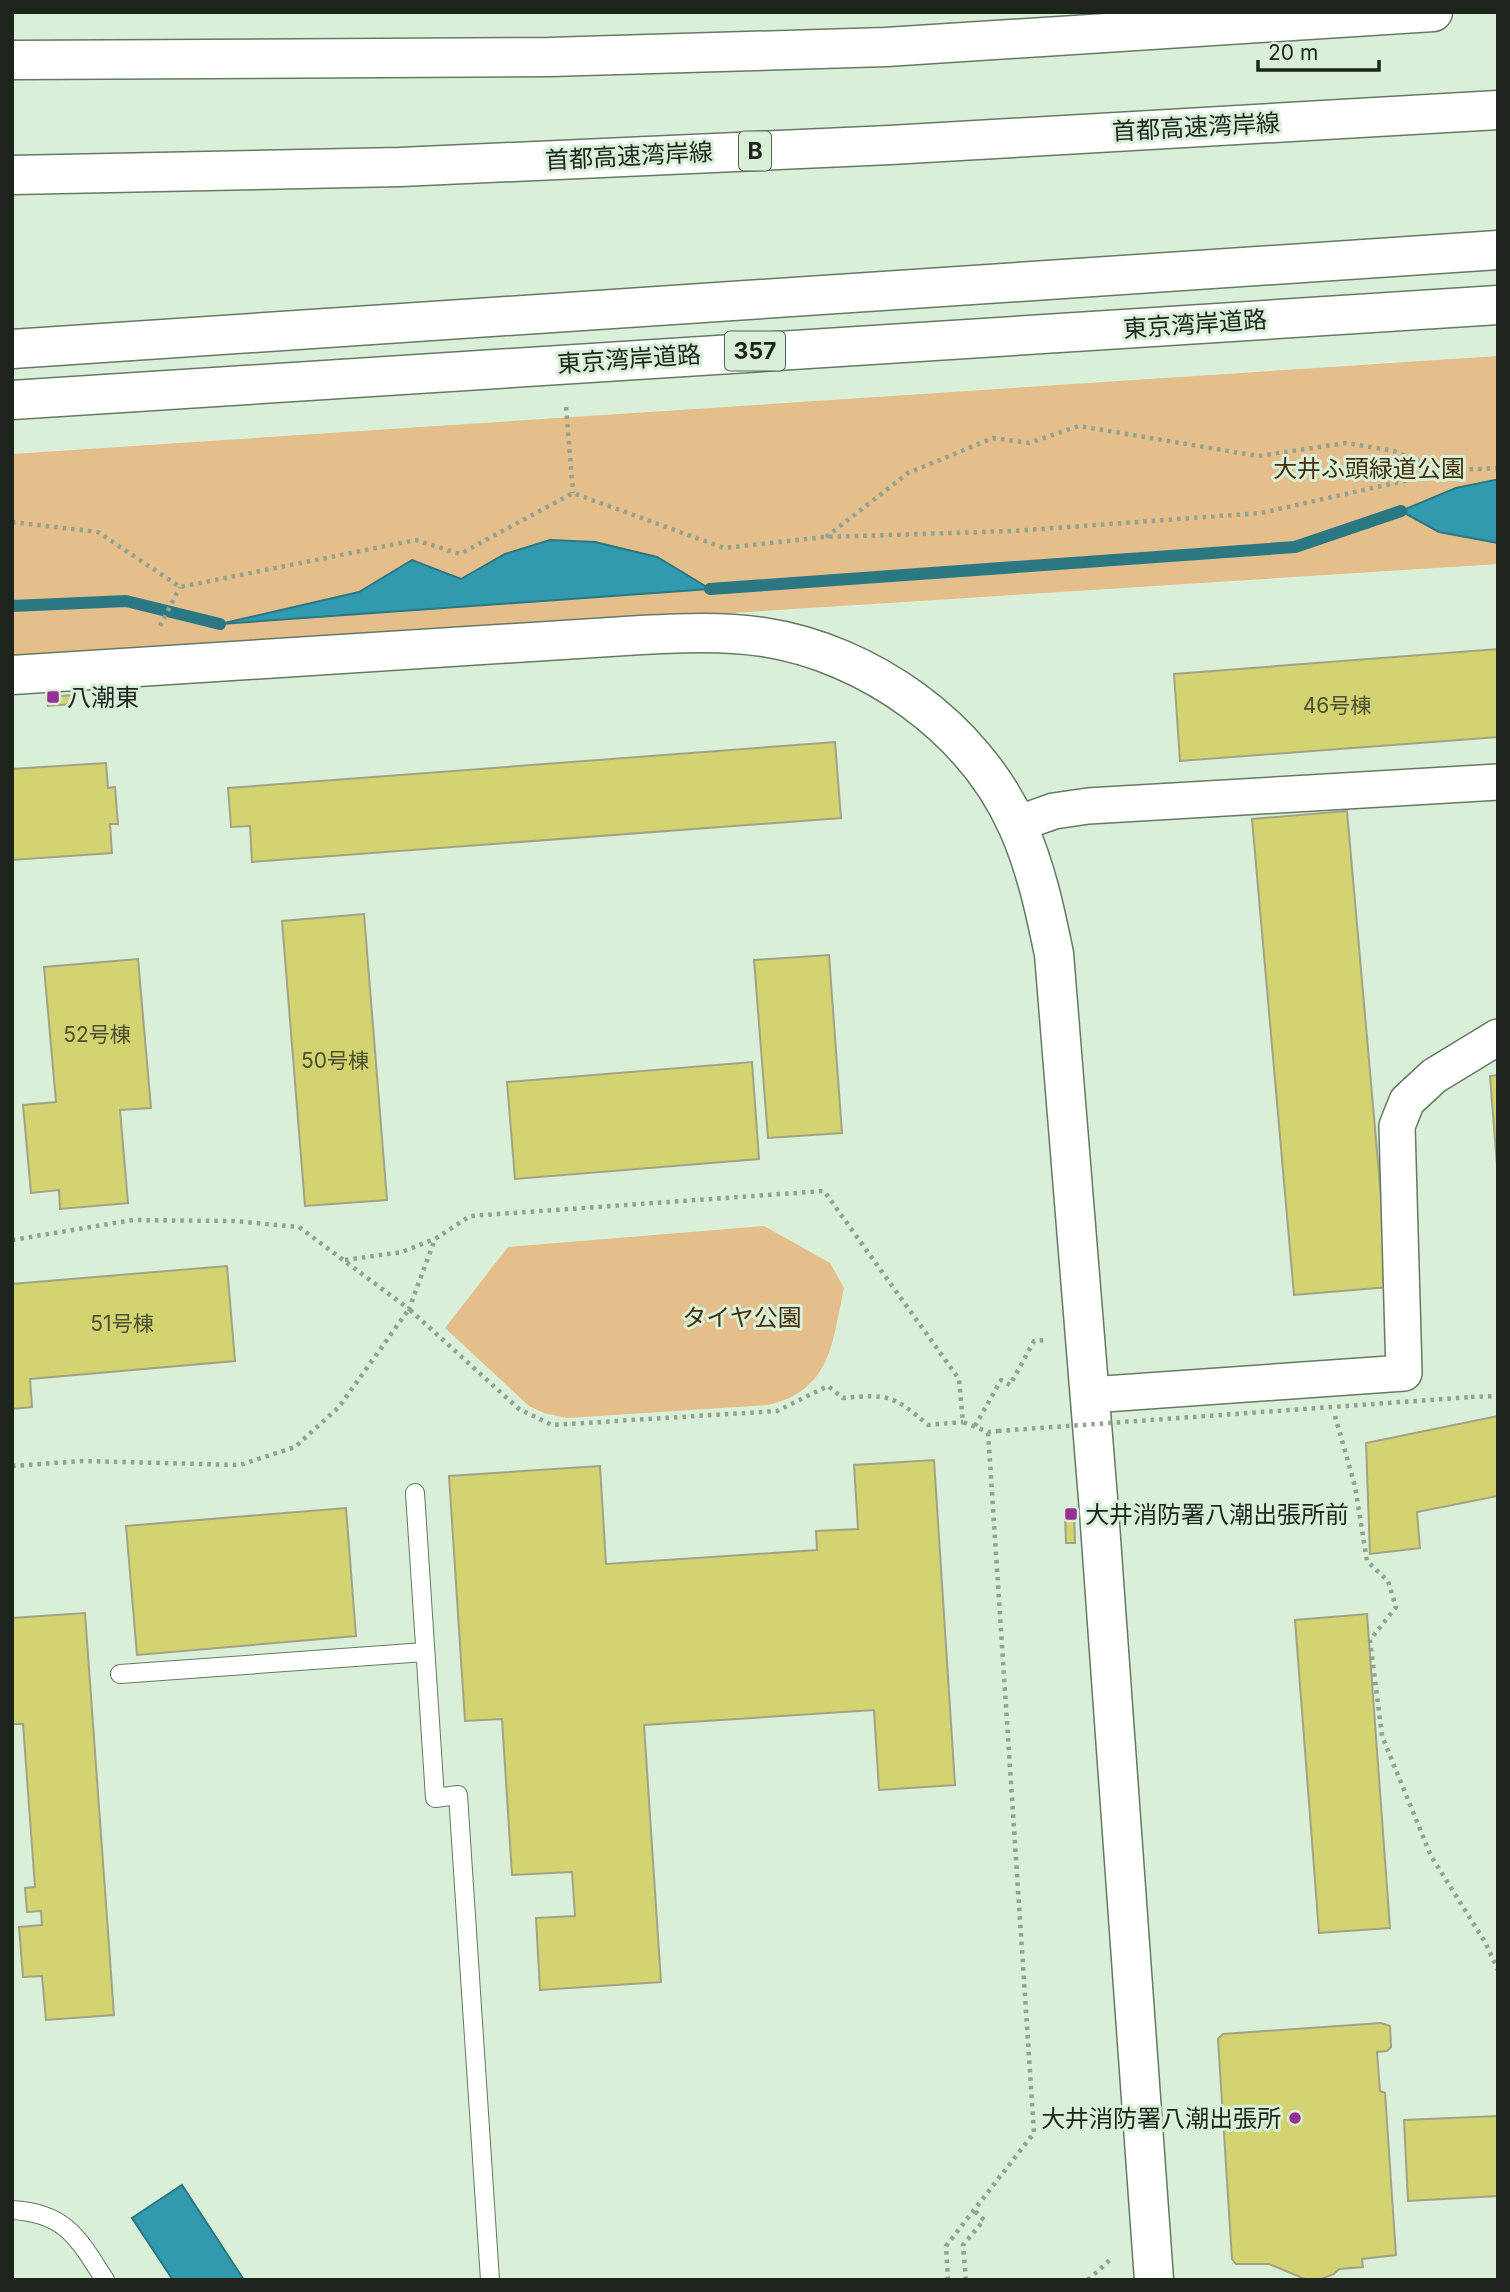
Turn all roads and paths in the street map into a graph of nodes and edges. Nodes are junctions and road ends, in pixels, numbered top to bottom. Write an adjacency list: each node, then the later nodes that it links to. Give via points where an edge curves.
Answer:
1 (1064, 12): 3 (main road, via 946,29)
2 (1433, 12): 3 (main road)
3 (886, 47): 4 (main road, via 549,57)
4 (22, 58)
5 (1498, 110): 6 (main road, 首都高速湾岸線 / B)
6 (400, 167): 7 (main road, 首都高速湾岸線 / B); 8 (main road)
7 (12, 175)
8 (12, 199)
9 (1498, 250): 10 (main road)
10 (822, 295): 12 (main road); 13 (main road)
11 (1498, 305): 13 (main road, 東京湾岸道路 / 357)
12 (12, 349)
13 (516, 366): 14 (main road, 東京湾岸道路 / 357)
14 (12, 400)
15 (566, 407): 18 (path)
16 (1498, 468): 17 (path)
17 (1453, 470): 20 (path, via 1261,513 1013,531); 20 (path, via 1428,466 1394,451 1346,443 1258,456 1079,426 1029,443 993,438 908,473)
18 (573, 493): 20 (path, via 724,548); 21 (path, via 460,554 416,540)
19 (12, 522): 21 (path, via 99,532)
20 (825, 537)
21 (180, 587): 22 (path)
22 (159, 628)
23 (12, 676): 25 (main road, via 641,635 765,637 824,653 909,698 974,758)
24 (1498, 782): 25 (street, via 1088,806 1054,811)
25 (1017, 824): 32 (main road, via 1039,886 1054,954)
26 (1498, 1037): 32 (street, via 1434,1076 1407,1101 1397,1126 1404,1373)
27 (435, 1239): 29 (path, via 402,1252); 30 (path); 35 (path, via 470,1216 824,1191 959,1379)
28 (12, 1240): 29 (path, via 133,1220 234,1221 299,1227)
29 (343, 1261): 30 (path)
30 (410, 1309): 35 (path, via 519,1409 552,1425 777,1411 828,1386 843,1398 876,1395 901,1402 928,1425); 38 (path, via 339,1406 295,1447 240,1465 83,1461)
31 (1034, 1341): 36 (path, via 1010,1385 1000,1380)
32 (1090, 1395): 51 (main road)
33 (1498, 1396): 34 (path, bridge)
34 (1332, 1407): 37 (path, bridge); 42 (path, via 1356,1486 1367,1561 1388,1581 1396,1607 1370,1640 1382,1736 1431,1856)
35 (963, 1422): 36 (path)
36 (975, 1426): 37 (path)
37 (988, 1432): 44 (path, via 1034,2133)
38 (12, 1466)
39 (415, 1493): 40 (lane)
40 (425, 1652): 41 (lane); 47 (lane, via 435,1798 458,1796)
41 (120, 1674)
42 (1498, 1970)
43 (12, 2210): 46 (lane, via 59,2222 82,2244)
44 (974, 2210): 48 (path, via 946,2246); 49 (path, via 984,2220 963,2245)
45 (1121, 2250): 50 (path)
46 (105, 2280)
47 (490, 2280)
48 (948, 2280)
49 (966, 2280)
50 (1088, 2280)
51 (1154, 2280)

